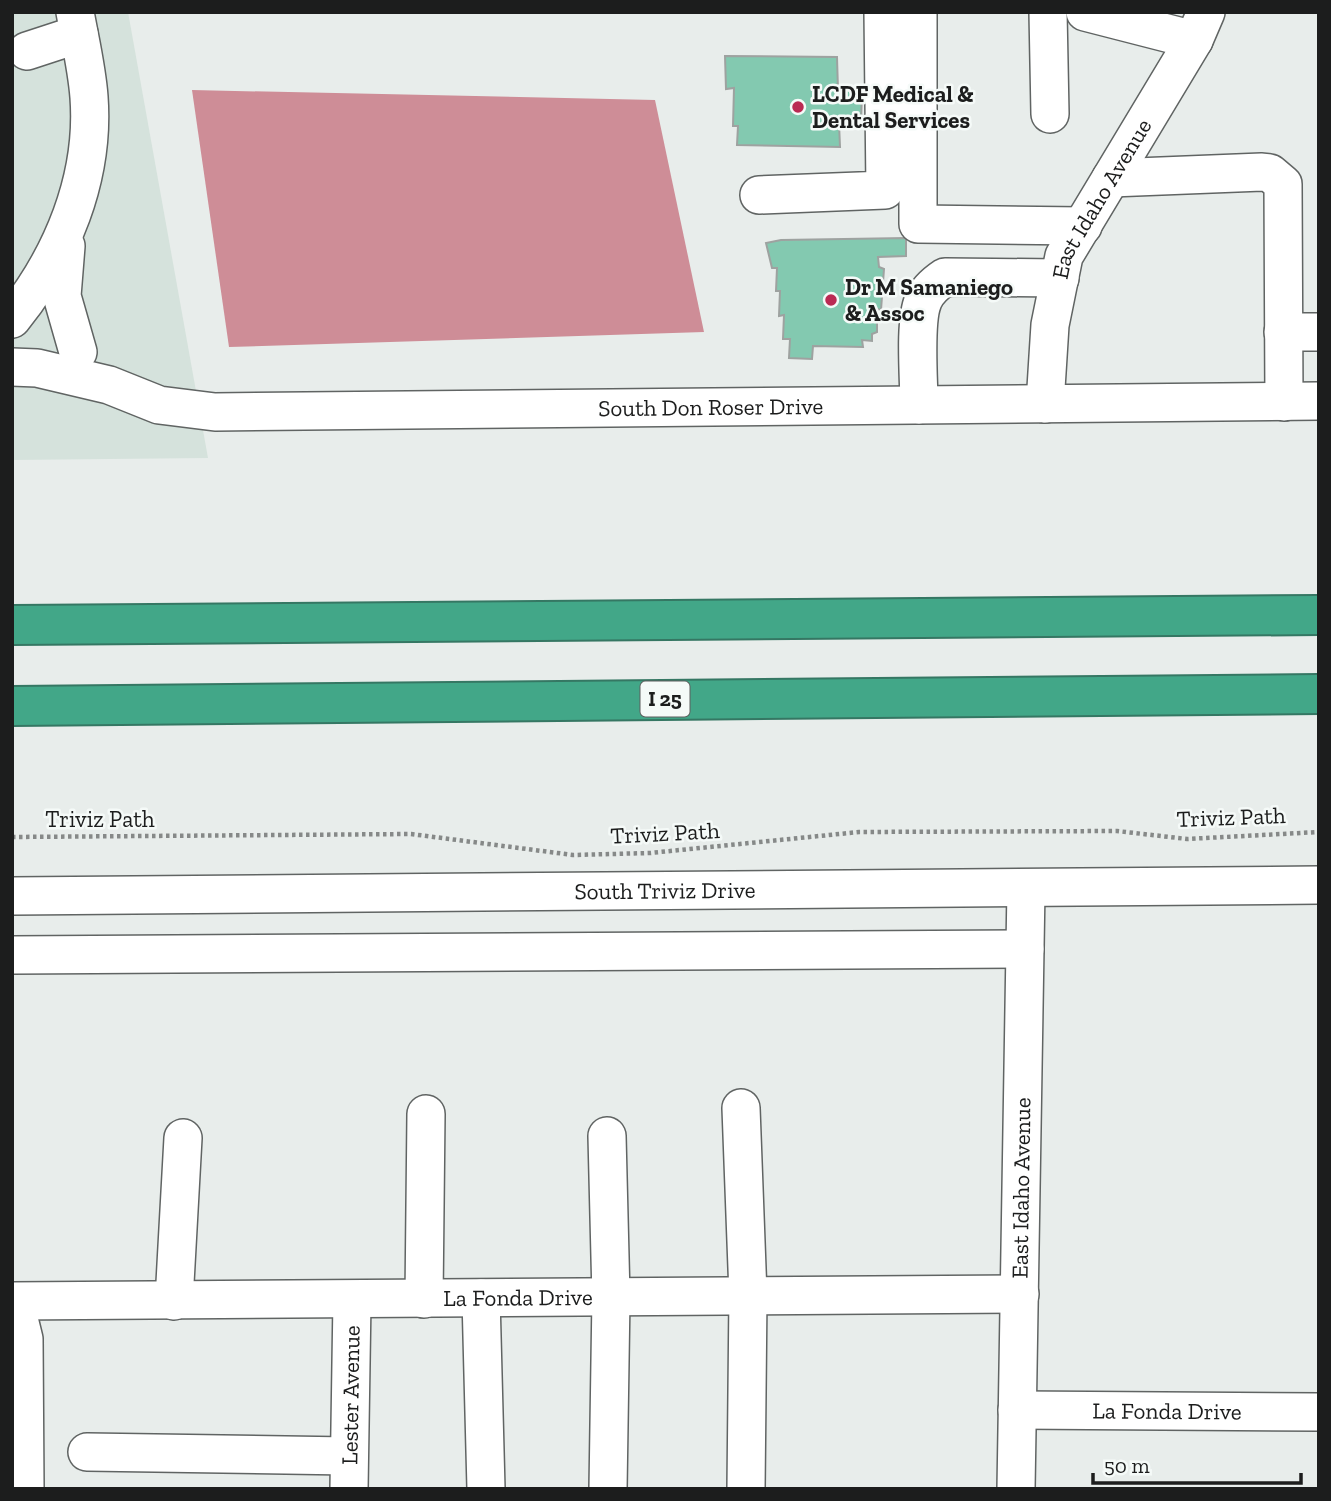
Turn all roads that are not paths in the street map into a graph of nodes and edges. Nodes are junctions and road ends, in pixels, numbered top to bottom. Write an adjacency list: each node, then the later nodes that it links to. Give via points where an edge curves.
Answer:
1 (883, 12): 9 (street)
2 (918, 12): 9 (street)
3 (1048, 12): 8 (street)
4 (1104, 14): 6 (street)
5 (77, 23): 7 (street); 13 (street, via 88,111 85,163)
6 (1200, 26): 10 (street, East Idaho Avenue)
7 (27, 51)
8 (1050, 114)
9 (901, 116): 11 (street, via 884,190); 12 (street, via 918,224)
10 (1111, 178): 12 (street, East Idaho Avenue); 16 (street, via 1262,172 1277,178 1283,184)
11 (759, 194)
12 (1083, 226): 14 (street, East Idaho Avenue, via 1065,256)
13 (67, 232): 15 (street); 17 (street, via 62,296)
14 (1060, 278): 20 (street, East Idaho Avenue, via 1050,325); 21 (street, via 945,277 935,284 920,311)
15 (15, 319): 17 (street, South Don Roser Drive)
16 (1301, 332): 19 (street)
17 (70, 362): 18 (street); 21 (street, South Don Roser Drive, via 109,385 159,405 215,412)
18 (12, 367)
19 (1301, 401): 20 (street, South Don Roser Drive)
20 (1045, 404): 21 (street, South Don Roser Drive)
21 (919, 405)
22 (1319, 615): 23 (highway)
23 (12, 625)
24 (1319, 694): 25 (highway, I 25)
25 (12, 706)
26 (1319, 885): 27 (street, South Triviz Drive)
27 (1026, 888): 28 (street, South Triviz Drive); 29 (street, East Idaho Avenue)
28 (18, 896): 30 (street)
29 (1025, 949): 30 (street); 35 (street, East Idaho Avenue)
30 (18, 955)
31 (741, 1108): 36 (street)
32 (426, 1114): 39 (street)
33 (607, 1136): 37 (street)
34 (183, 1138): 41 (street)
35 (1020, 1294): 36 (street, La Fonda Drive); 43 (street, East Idaho Avenue)
36 (748, 1295): 37 (street, La Fonda Drive); 50 (street)
37 (611, 1297): 38 (street, La Fonda Drive); 49 (street)
38 (481, 1298): 39 (street, La Fonda Drive); 48 (street)
39 (424, 1299): 40 (street, La Fonda Drive)
40 (352, 1300): 41 (street, La Fonda Drive); 46 (street, Lester Avenue)
41 (174, 1301): 42 (street, La Fonda Drive)
42 (14, 1302): 47 (street, La Fonda Drive, via 24,1339)
43 (1017, 1410): 44 (street, La Fonda Drive); 51 (street, East Idaho Avenue)
44 (1319, 1412)
45 (87, 1452): 46 (street)
46 (349, 1472)
47 (25, 1489)
48 (486, 1489)
49 (608, 1489)
50 (746, 1489)
51 (1016, 1489)

